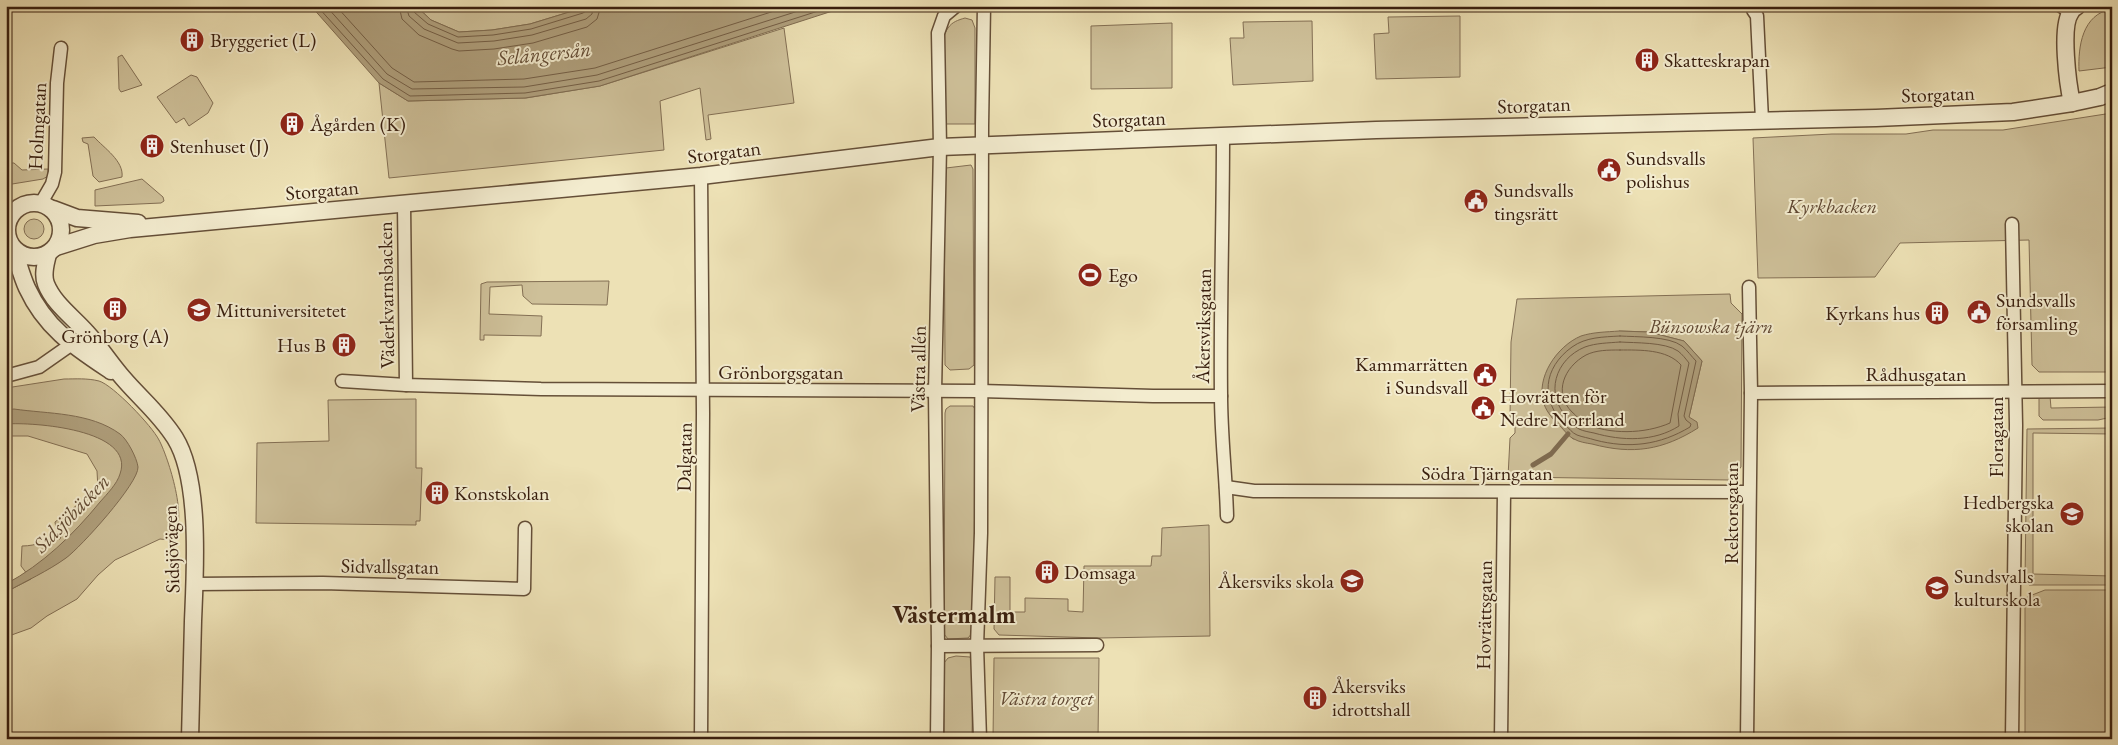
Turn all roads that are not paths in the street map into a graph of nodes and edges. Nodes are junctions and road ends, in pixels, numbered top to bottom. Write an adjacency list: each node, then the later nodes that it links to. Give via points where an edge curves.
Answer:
1 (956, 6): 11 (street, Västra allén, via 944,16 938,33)
2 (984, 6): 10 (street)
3 (2069, 8): 7 (street, via 2066,35)
4 (1753, 10): 8 (street, via 1757,16)
5 (61, 48): 14 (street, Holmgatan, via 55,172)
6 (2108, 96): 7 (street, Storgatan)
7 (2072, 103): 8 (street, Storgatan, via 2013,112)
8 (1762, 120): 9 (street, Storgatan)
9 (1223, 136): 10 (street, Storgatan); 32 (street, Åkersviksgatan)
10 (982, 145): 11 (street, Storgatan); 27 (street)
11 (940, 146): 12 (street, Storgatan); 29 (street, Västra allén)
12 (701, 176): 13 (street, Storgatan); 26 (street, Dalgatan)
13 (404, 204): 16 (street, Storgatan); 25 (street, Väderkvarnsbacken)
14 (47, 206): 16 (street, Storgatan, via 77,218); 17 (street, via 28,203 11,215 7,231); 18 (street, via 59,217 62,228 60,240)
15 (2012, 224): 31 (street, Floragatan)
16 (162, 227): 18 (street, Storgatan, via 94,235)
17 (14, 248): 18 (street, via 31,257); 21 (street, Sidsjövägen, via 27,288 43,317)
18 (52, 250): 20 (street, Sidsjövägen, via 44,268 45,282 66,313)
19 (1749, 287): 30 (street, Rektorsgatan)
20 (87, 333): 21 (street); 23 (street, Sidsjövägen)
21 (71, 344): 22 (street, via 39,367); 23 (street, Sidsjövägen)
22 (6, 376)
23 (124, 379): 38 (street, Sidsjövägen, via 159,414 184,457 193,506)
24 (342, 381): 25 (street, Grönborgsgatan)
25 (406, 385): 26 (street, Grönborgsgatan)
26 (703, 390): 29 (street, Grönborgsgatan); 43 (street, Dalgatan)
27 (980, 391): 29 (street, Grönborgsgatan); 32 (street, Grönborgsgatan); 41 (street, via 981,533)
28 (2112, 391): 31 (street, Rådhusgatan)
29 (935, 392): 40 (street, Västra allén)
30 (1751, 393): 31 (street, Rådhusgatan); 34 (street, Rektorsgatan)
31 (2014, 393): 48 (street, Floragatan)
32 (1221, 396): 33 (street, Åkersviksgatan)
33 (1226, 487): 35 (street, Södra Tjärngatan); 36 (street, Åkersviksgatan)
34 (1749, 492): 35 (street, Södra Tjärngatan); 47 (street, Rektorsgatan)
35 (1504, 493): 46 (street, Hovrättsgatan)
36 (1227, 516)
37 (525, 528): 38 (street, Sidvallsgatan, via 524,589 323,583)
38 (194, 584): 42 (street, Sidsjövägen)
39 (1097, 645): 41 (street)
40 (938, 646): 41 (street); 44 (street, Västra allén)
41 (977, 646): 45 (street)
42 (190, 739)
43 (701, 739)
44 (937, 739)
45 (980, 739)
46 (1502, 739)
47 (1748, 739)
48 (2012, 739)

